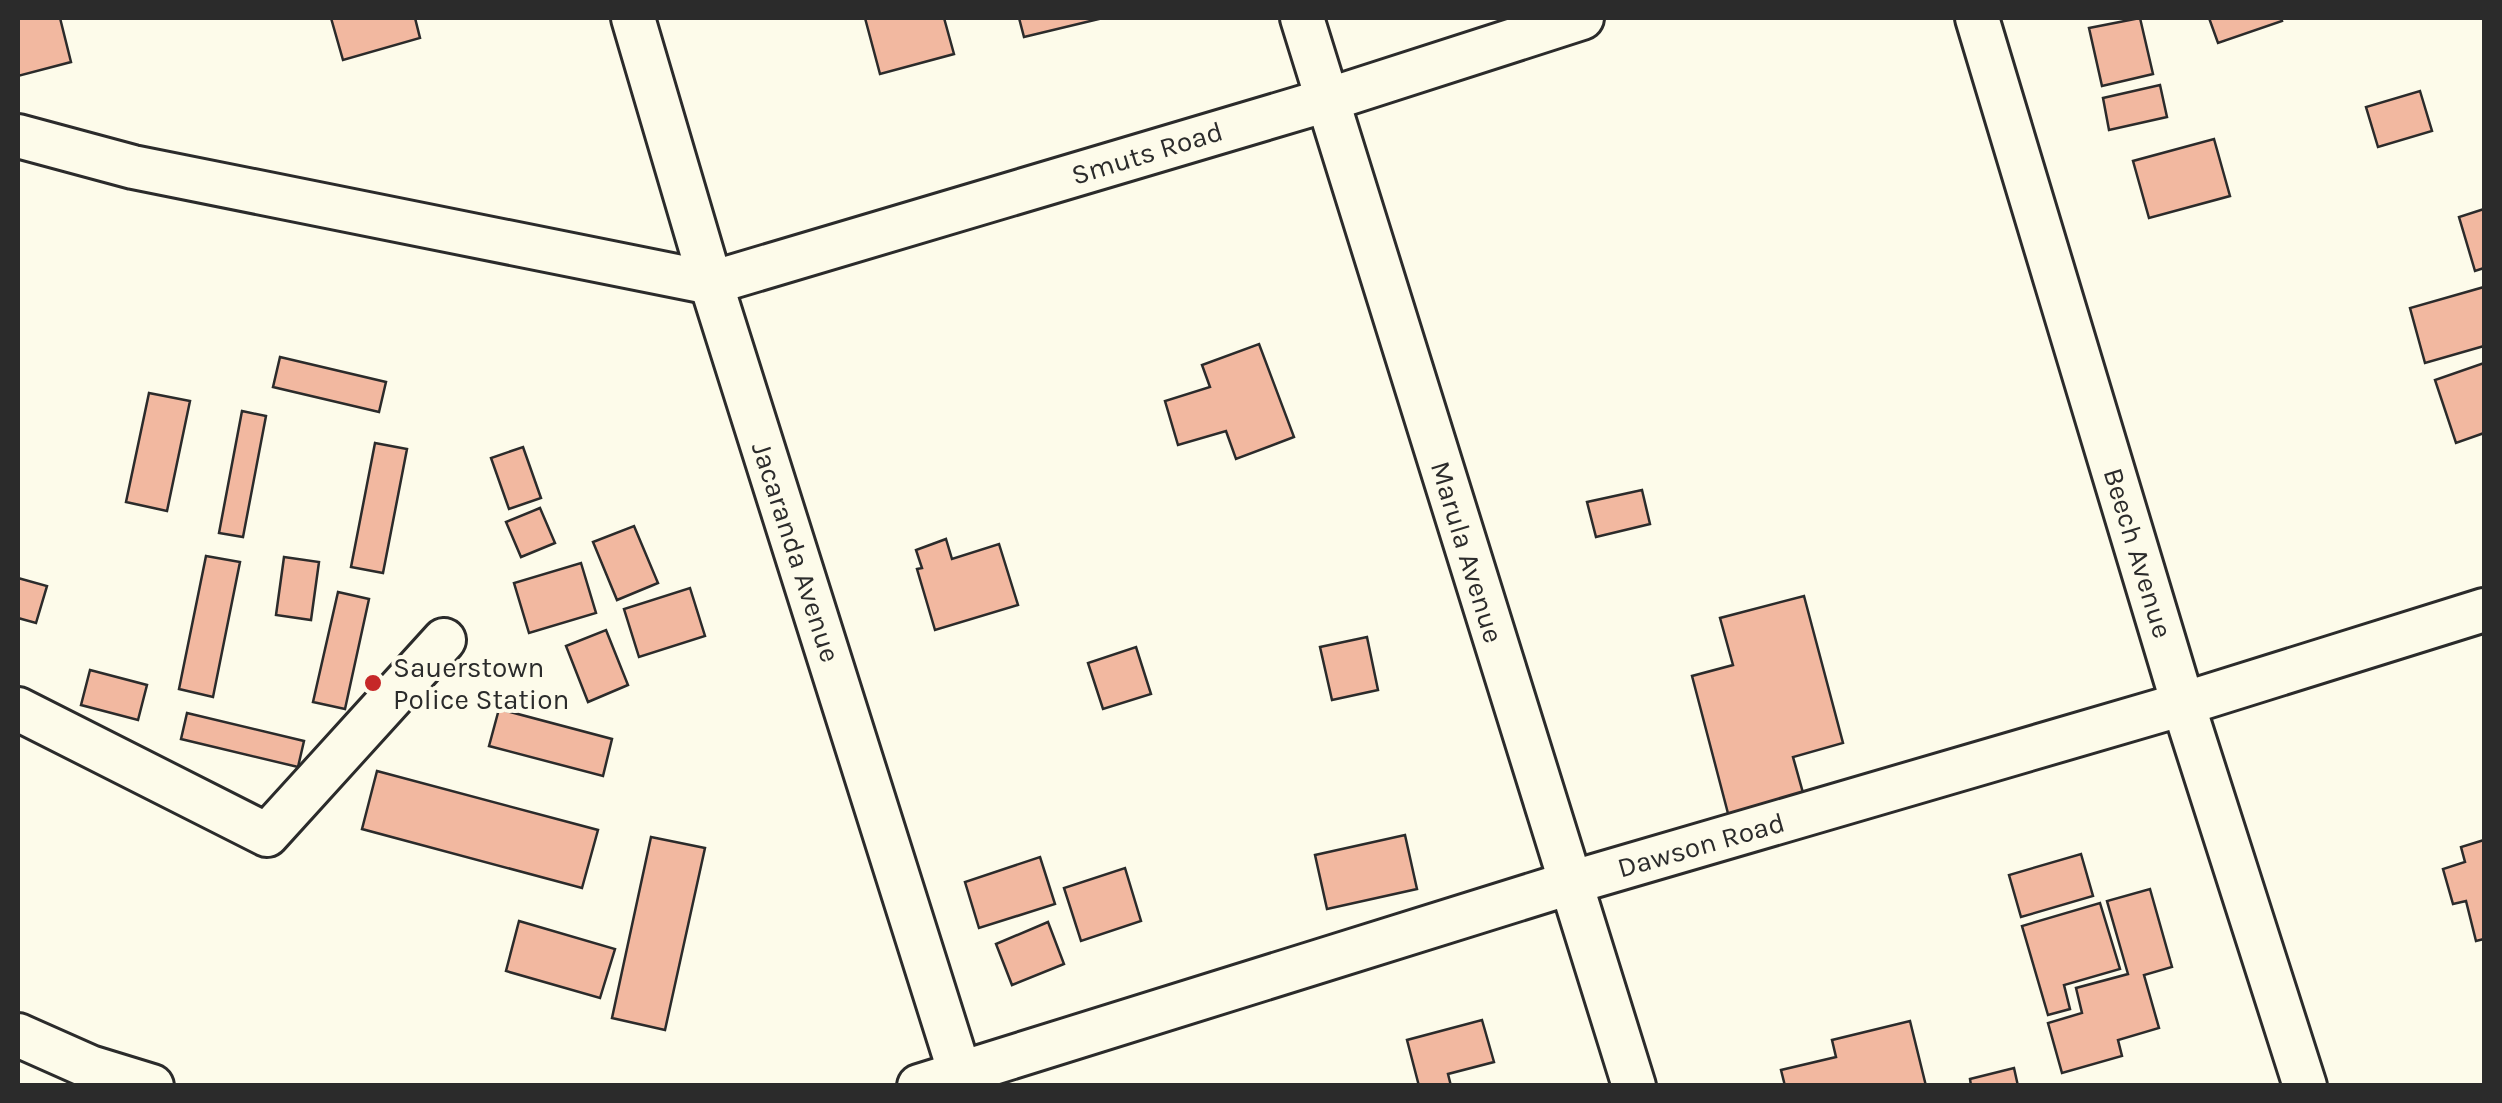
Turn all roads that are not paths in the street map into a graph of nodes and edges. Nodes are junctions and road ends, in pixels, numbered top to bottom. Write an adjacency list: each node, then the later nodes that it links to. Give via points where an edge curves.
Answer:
1 (633, 18): 7 (street, Jacaranda Avenue)
2 (1302, 18): 5 (street, Marula Avenue)
3 (1582, 18): 5 (street, Smuts Road)
4 (1978, 18): 10 (street, Beech Avenue)
5 (1327, 100): 7 (street, Smuts Road); 12 (street, Marula Avenue)
6 (18, 136): 7 (street, via 133,168)
7 (711, 283): 14 (street, Jacaranda Avenue)
8 (2484, 610): 10 (street, Dawson Road)
9 (444, 640): 11 (street, via 267,835)
10 (2183, 704): 12 (street, Dawson Road); 18 (street, Beech Avenue)
11 (18, 709)
12 (1570, 883): 14 (street, Dawson Road); 17 (street, Marula Avenue)
13 (18, 1035): 15 (street)
14 (963, 1080): 16 (street, Dawson Road)
15 (152, 1086)
16 (918, 1086)
17 (1634, 1086)
18 (2305, 1086)

